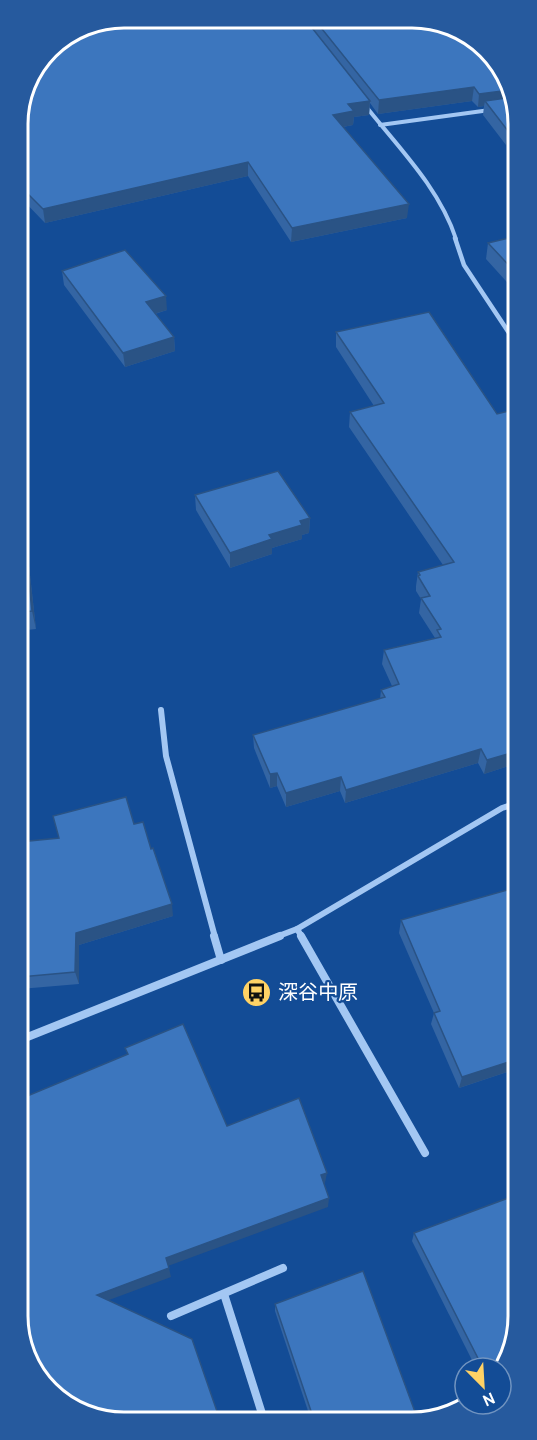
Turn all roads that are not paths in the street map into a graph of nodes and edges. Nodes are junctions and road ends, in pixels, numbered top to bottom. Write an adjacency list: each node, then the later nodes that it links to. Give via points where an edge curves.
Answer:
1 (361, 99): 3 (street)
2 (494, 110): 3 (street)
3 (380, 125): 4 (street, via 435,194 449,218 464,265)
4 (508, 332)
5 (161, 710): 8 (street, via 166,756)
6 (508, 806): 7 (street)
7 (297, 929): 8 (street); 10 (street)
8 (221, 960): 9 (street)
9 (28, 1037)
10 (425, 1153)
11 (283, 1268): 12 (street)
12 (224, 1294): 13 (street); 14 (street)
13 (171, 1316)
14 (261, 1412)

